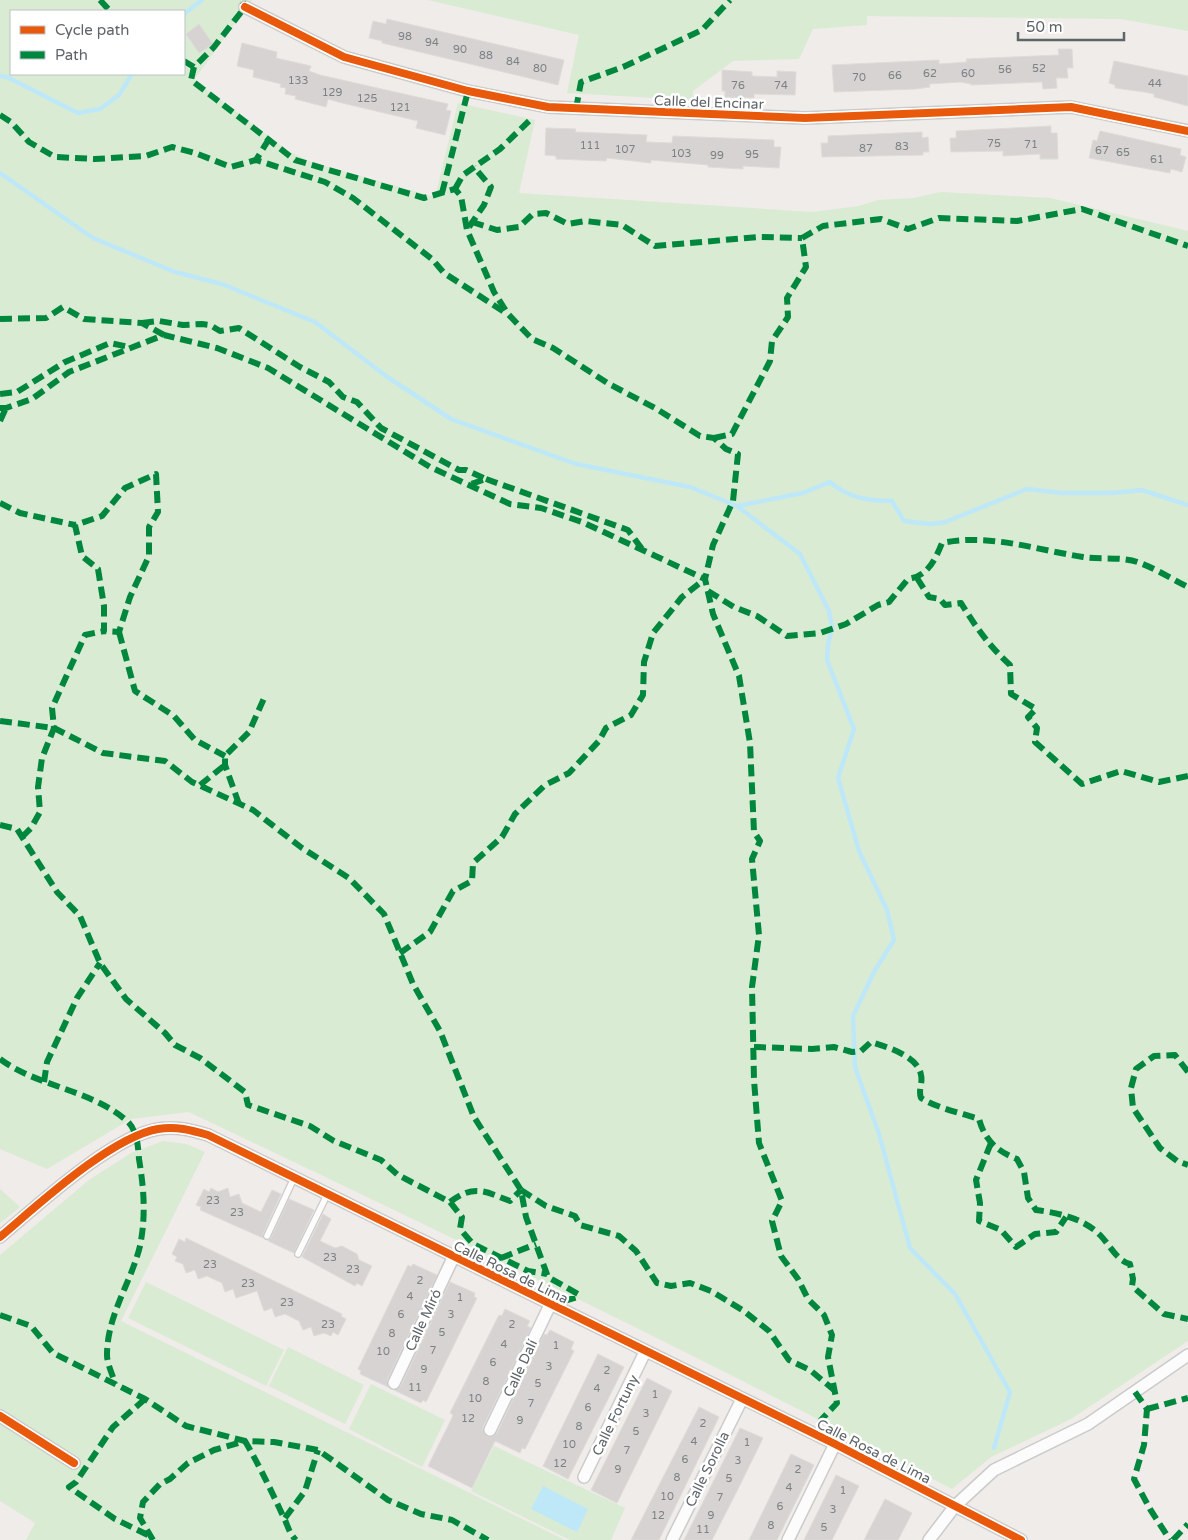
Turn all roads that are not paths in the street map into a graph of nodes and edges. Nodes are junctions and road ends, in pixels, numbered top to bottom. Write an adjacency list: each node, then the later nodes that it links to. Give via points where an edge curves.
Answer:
1 (244, 7): 2 (street, Calle del Encinar, via 344,57 468,92 548,107 806,118 1071,107)
2 (1188, 131)
3 (294, 1178): 4 (street, Calle Rosa de Lima); 5 (street, Calle Rosa de Lima, via 208,1135 184,1128 158,1129 136,1136 94,1160); 6 (lane)
4 (327, 1195): 7 (lane); 8 (street, Calle Rosa de Lima)
5 (0, 1236)
6 (267, 1236)
7 (298, 1254)
8 (453, 1258): 9 (street, Calle Rosa de Lima); 12 (street, Calle Miró)
9 (550, 1305): 10 (street, Calle Rosa de Lima); 15 (street, Calle Dalí)
10 (645, 1352): 13 (street, Calle Rosa de Lima); 18 (street, Calle Fortuny)
11 (1188, 1355): 19 (street, via 1088,1424 994,1470)
12 (394, 1383)
13 (742, 1399): 16 (street, Calle Rosa de Lima); 20 (street, Calle Sorolla)
14 (0, 1416): 17 (street)
15 (490, 1430)
16 (835, 1444): 19 (street, Calle Rosa de Lima); 21 (street)
17 (74, 1463)
18 (584, 1477)
19 (955, 1506): 22 (street); 23 (street, Calle Rosa de Lima)
20 (672, 1540)
21 (788, 1540)
22 (930, 1540)
23 (1021, 1540)

